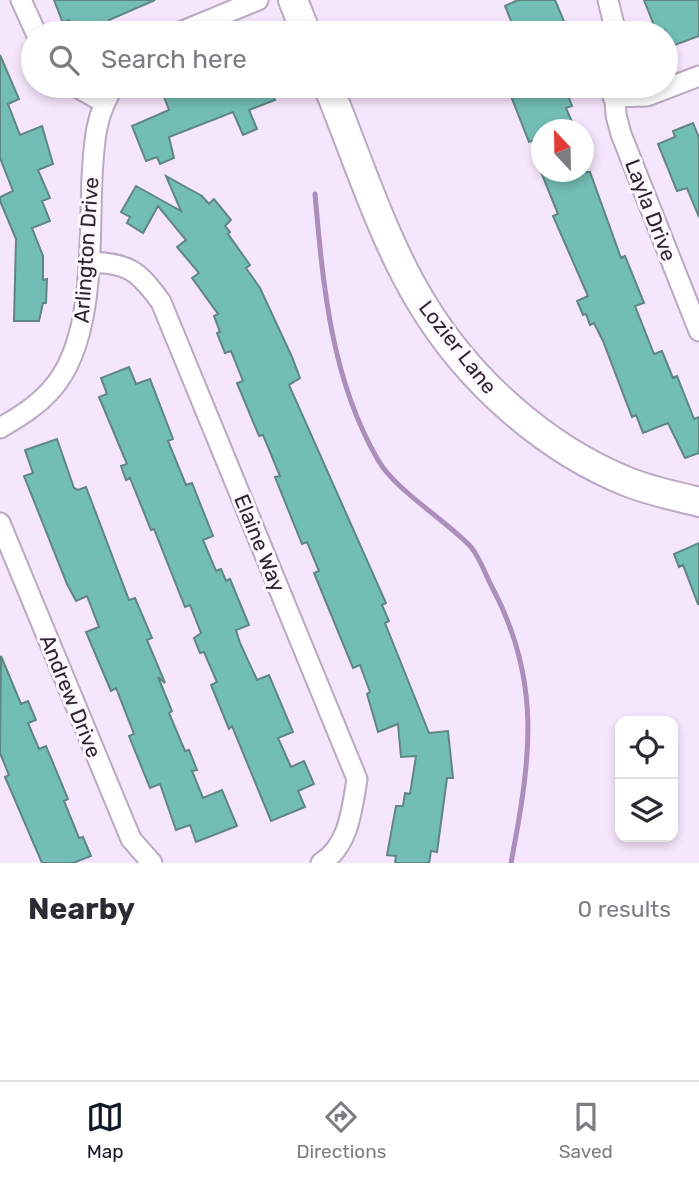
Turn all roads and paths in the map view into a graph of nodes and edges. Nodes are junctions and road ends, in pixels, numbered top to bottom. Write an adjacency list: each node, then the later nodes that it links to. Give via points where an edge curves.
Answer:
1 (21, 0): 5 (street)
2 (258, 0): 6 (street)
3 (293, 0): 7 (main road)
4 (608, 0): 8 (street)
5 (31, 21)
6 (207, 21)
7 (301, 21)
8 (613, 21)
9 (699, 76): 10 (street)
10 (678, 84)
11 (107, 98): 14 (street, Arlington Drive, via 94,130)
12 (333, 98): 17 (main road, Lozier Lane, via 420,300 494,395 547,438 627,482)
13 (615, 98): 15 (street, Layla Drive, via 621,134)
14 (88, 262): 16 (street, Arlington Drive, via 79,339 68,365 52,389 24,415); 20 (street, Elaine Way, via 131,268 161,302 357,779 342,841)
15 (699, 331)
16 (0, 428)
17 (699, 502)
18 (0, 523): 19 (street, Andrew Drive, via 131,839)
19 (152, 863)
20 (321, 863)

